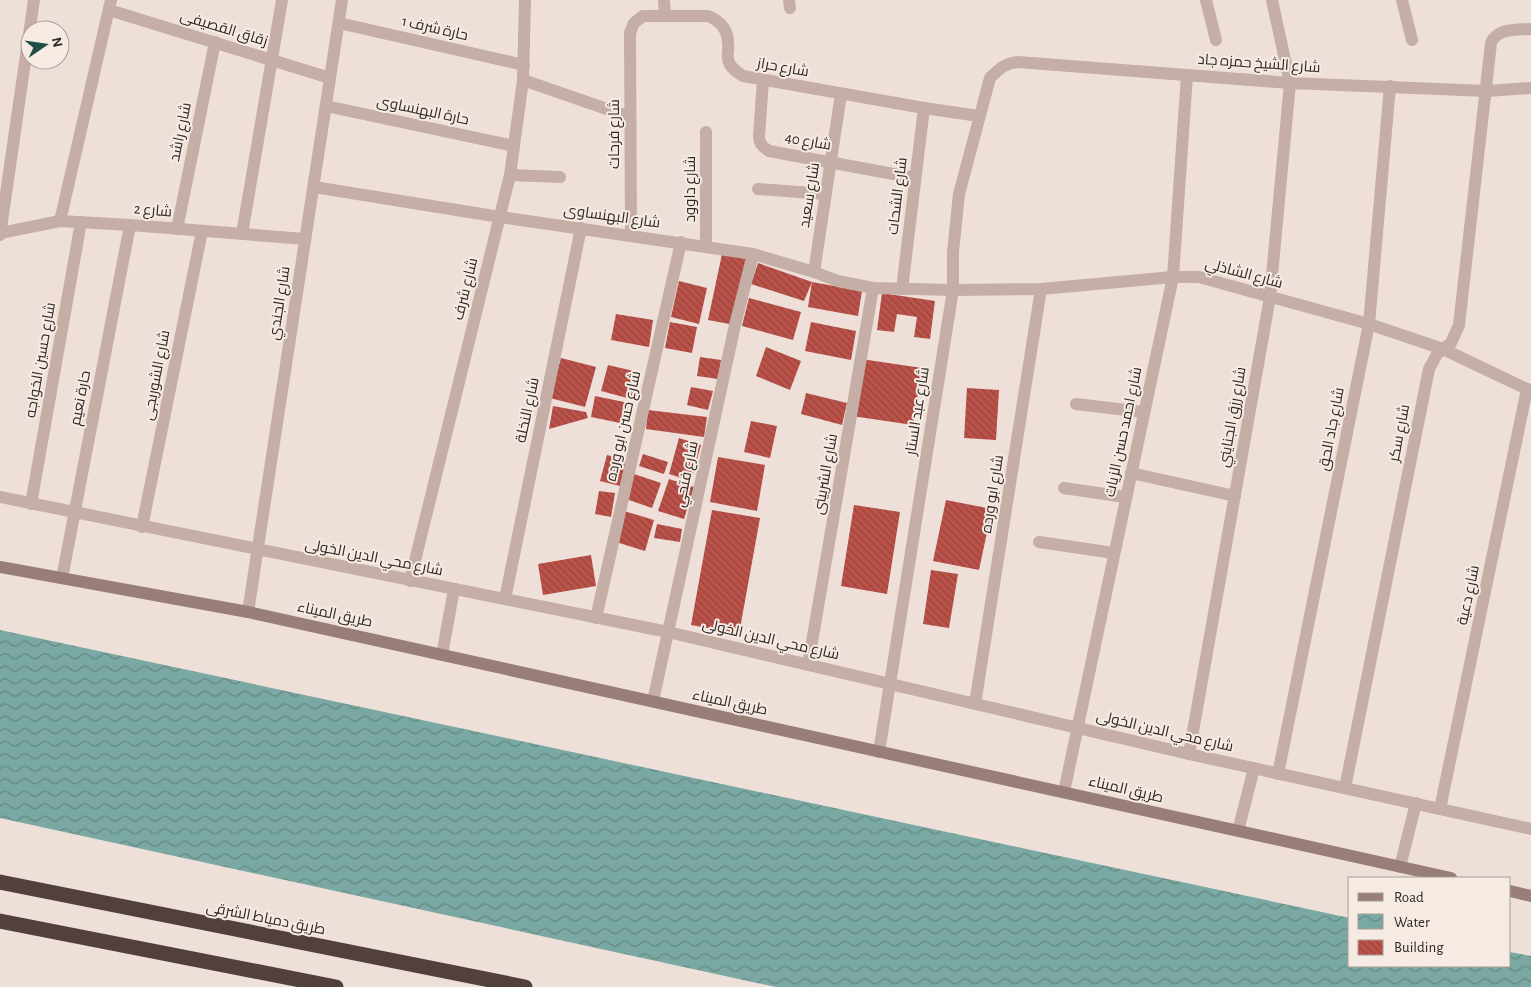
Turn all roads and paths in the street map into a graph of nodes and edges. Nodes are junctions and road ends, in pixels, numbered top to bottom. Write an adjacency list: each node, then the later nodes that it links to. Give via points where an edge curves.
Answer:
1 (34, 0): 49 (street)
2 (282, 0): 17 (street)
3 (342, 0): 11 (street, شارع الجندي)
4 (525, 0): 18 (street, شارع شرف)
5 (664, 0): 10 (street)
6 (1206, 0): 14 (street)
7 (1272, 0): 24 (street, شارع رزق الجنايني)
8 (1402, 0): 15 (street)
9 (110, 5): 16 (street, زقاق القصيفى); 43 (street)
10 (665, 16): 13 (street, شارع حراز, via 643,16 634,23); 23 (street, شارع حراز, via 708,16 716,20 726,32 728,60 732,66 743,76)
11 (339, 23): 18 (street, حارة شرف 1); 20 (street, شارع الجندي)
12 (1531, 29): 27 (street, شارع سكر, via 1500,32 1494,36)
13 (630, 33): 32 (street, شارع فرحات)
14 (1216, 40)
15 (1412, 40)
16 (215, 42): 17 (street, زقاق القصيفى); 46 (street, شارع راشد)
17 (272, 60): 20 (street, زقاق القصيفى); 50 (street)
18 (524, 65): 22 (street, شارع شرف)
19 (1187, 75): 21 (street, شارع الشيخ حمزه جاد, via 1018,62 1003,66); 24 (street, شارع الشيخ حمزه جاد); 57 (street, شارع احمد حسن الزيات)
20 (330, 78): 29 (street, شارع الجندي)
21 (990, 78): 31 (street, شارع عبد الستار)
22 (523, 80): 32 (street); 34 (street, شارع شرف)
23 (763, 80): 28 (street, شارع حراز); 35 (street, شارع 40, via 758,136 762,145 769,151)
24 (1290, 83): 25 (street, شارع الشيخ حمزه جاد); 62 (street, شارع رزق الجنايني)
25 (1390, 86): 27 (street, شارع الشيخ حمزه جاد); 63 (street, شارع جاد الحق)
26 (1531, 88): 27 (street, شارع الشيخ حمزه جاد)
27 (1487, 92): 64 (street, شارع سكر, via 1459,325 1451,343)
28 (841, 94): 30 (street, شارع حراز); 35 (street, شارع سعيد)
29 (326, 106): 34 (street, حارة البهنساوى); 39 (street, شارع الجندي)
30 (924, 108): 31 (street, شارع حراز); 38 (street, شارع الشحات)
31 (979, 116): 61 (street, شارع عبد الستار, via 959,194)
32 (630, 117): 51 (street, شارع فرحات)
33 (706, 132): 54 (street, شارع داوود)
34 (514, 146): 36 (street, شارع شرف)
35 (831, 162): 38 (street, شارع 40); 41 (street, شارع سعيد)
36 (510, 175): 37 (street); 42 (street, شارع شرف)
37 (560, 177)
38 (915, 178): 59 (street, شارع الشحات)
39 (314, 187): 42 (street, شارع البهنساوى); 52 (street, شارع الجندي)
40 (758, 189): 41 (street)
41 (825, 194): 56 (street, شارع سعيد)
42 (500, 216): 47 (street, شارع البهنساوى); 81 (street, شارع شرف)
43 (60, 221): 44 (street, شارع 2); 49 (street, شارع 2)
44 (81, 222): 45 (street, شارع 2); 73 (street, شارع حسين الخواجه)
45 (130, 225): 46 (street, شارع 2); 74 (street, حارة نعيم)
46 (177, 228): 48 (street, شارع 2)
47 (581, 228): 51 (street, شارع البهنساوى); 83 (street, شارع النخلة)
48 (202, 231): 50 (street, شارع 2); 75 (street, شارع الشوربجى)
49 (0, 234)
50 (242, 234): 52 (street, شارع 2)
51 (631, 235): 53 (street, شارع البهنساوى)
52 (305, 239): 77 (street, شارع الجندي)
53 (681, 242): 54 (street, شارع البهنساوى); 85 (street, شارع حسن ابو ورده)
54 (706, 246): 55 (street, شارع البهنساوى)
55 (752, 254): 56 (street, شارع البهنساوى); 86 (street, شارع فتحي)
56 (814, 272): 58 (street, شارع البهنساوى)
57 (1173, 277): 60 (street, شارع الشاذلي); 62 (street, شارع الشاذلي, via 1199,277); 67 (street, شارع احمد حسن الزيات)
58 (873, 288): 59 (street, شارع البهنساوى); 88 (street, شارع الشربينى)
59 (902, 289): 61 (street, شارع الشاذلي)
60 (1042, 289): 61 (street, شارع الشاذلي); 91 (street, شارع ابو ورده)
61 (953, 290): 89 (street, شارع عبد الستار)
62 (1270, 297): 63 (street, شارع الشاذلي); 70 (street, شارع رزق الجنايني)
63 (1369, 324): 64 (street, شارع الشاذلي); 96 (street, شارع جاد الحق)
64 (1443, 349): 65 (street, شارع الشاذلي); 97 (street, شارع سكر, via 1429,369)
65 (1529, 390): 100 (street, شارع دعية)
66 (1076, 404): 67 (street)
67 (1144, 412): 68 (street, شارع احمد حسن الزيات)
68 (1131, 473): 70 (street); 72 (street, شارع احمد حسن الزيات)
69 (1064, 488): 72 (street)
70 (1234, 496): 94 (street, شارع رزق الجنايني)
71 (0, 497): 73 (street, شارع محي الدين الخولى)
72 (1125, 497): 78 (street, شارع احمد حسن الزيات)
73 (31, 504): 74 (street, شارع محي الدين الخولى)
74 (74, 513): 75 (street, شارع محي الدين الخولى); 80 (street, حارة نعيم)
75 (142, 527): 77 (street, شارع محي الدين الخولى)
76 (1039, 542): 78 (street)
77 (257, 550): 81 (street, شارع محي الدين الخولى); 84 (street, شارع الجندي)
78 (1114, 552): 92 (street, شارع احمد حسن الزيات)
79 (0, 567): 80 (street, طريق الميناء)
80 (62, 578): 84 (street, طريق الميناء)
81 (410, 581): 82 (street, شارع محي الدين الخولى)
82 (454, 589): 83 (street, شارع محي الدين الخولى); 87 (street)
83 (505, 599): 85 (street, شارع محي الدين الخولى)
84 (248, 612): 87 (street, طريق الميناء)
85 (596, 618): 86 (street, شارع محي الدين الخولى)
86 (668, 632): 88 (street, شارع محي الدين الخولى); 90 (street, شارع فتحي)
87 (442, 655): 90 (street, طريق الميناء)
88 (808, 664): 89 (street, شارع محي الدين الخولى)
89 (890, 684): 91 (street, شارع محي الدين الخولى); 93 (street, شارع عبد الستار)
90 (652, 701): 93 (street, طريق الميناء)
91 (975, 704): 92 (street, شارع محي الدين الخولى)
92 (1078, 727): 94 (street, شارع محي الدين الخولى); 98 (street, شارع احمد حسن الزيات)
93 (879, 752): 98 (street, طريق الميناء)
94 (1189, 754): 95 (street, شارع محي الدين الخولى)
95 (1254, 768): 96 (street, شارع محي الدين الخولى); 102 (street)
96 (1278, 774): 97 (street, شارع محي الدين الخولى)
97 (1345, 788): 99 (street, شارع محي الدين الخولى)
98 (1064, 792): 102 (street, طريق الميناء)
99 (1416, 804): 100 (street, شارع محي الدين الخولى); 103 (street)
100 (1440, 809): 101 (street, شارع محي الدين الخولى)
101 (1531, 828)
102 (1238, 831): 103 (street, طريق الميناء)
103 (1400, 867): 104 (street, طريق الميناء)
104 (1446, 877)
105 (0, 882): 110 (highway, طريق دمياط الشرقى)
106 (1511, 891): 107 (street)
107 (1531, 896)
108 (0, 921): 109 (highway)
109 (336, 987)
110 (525, 987)

